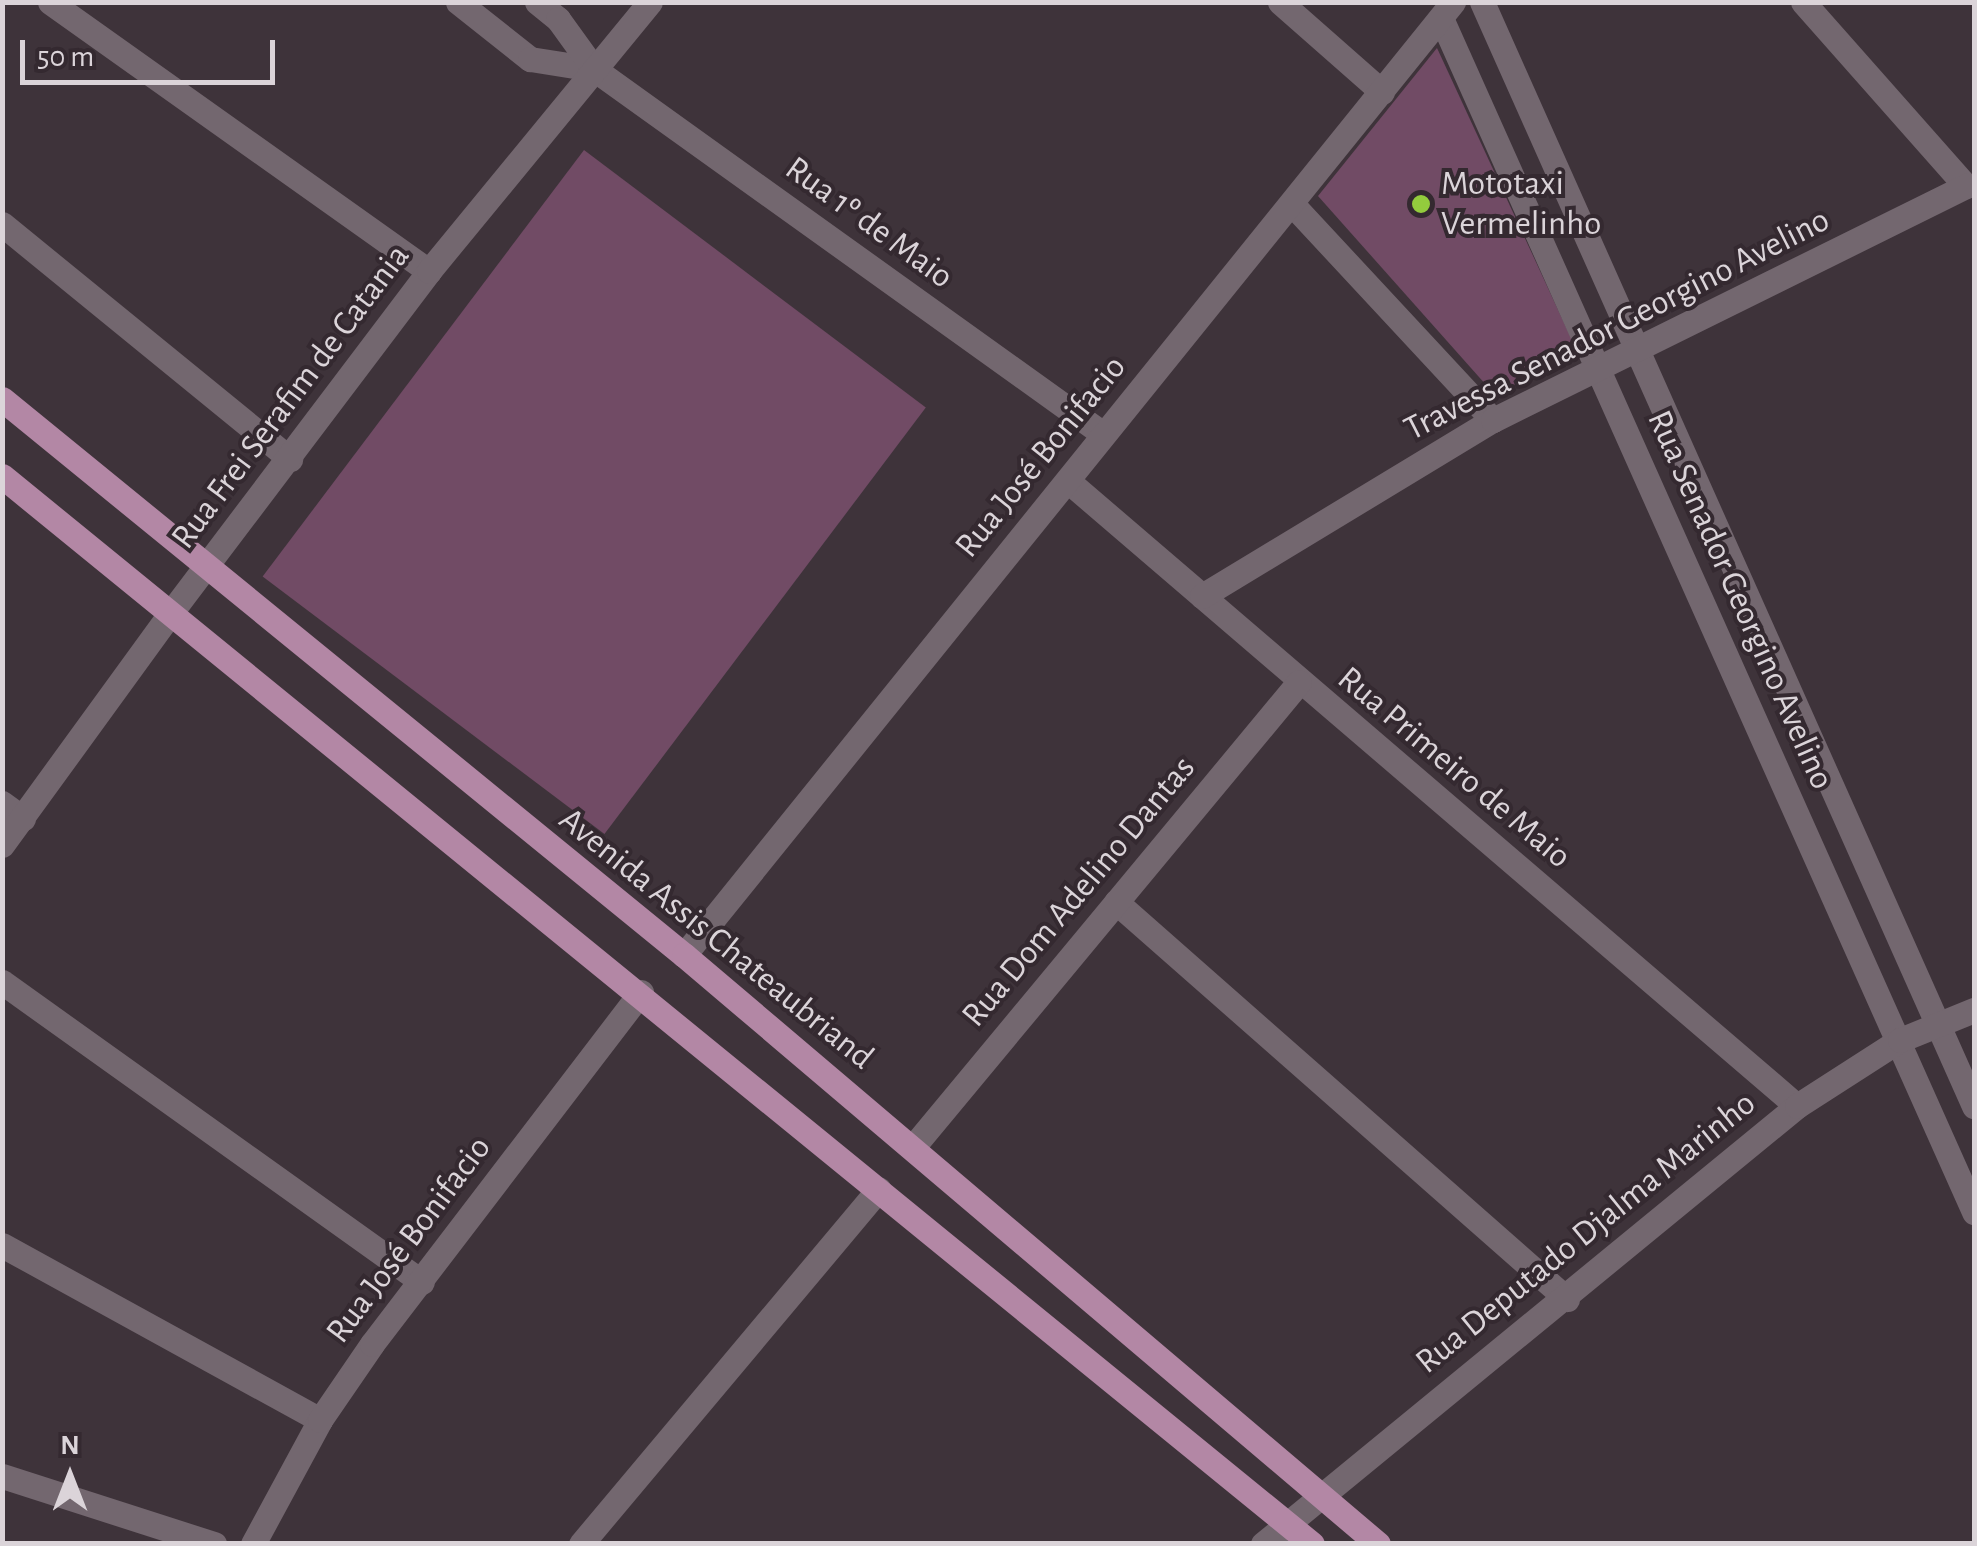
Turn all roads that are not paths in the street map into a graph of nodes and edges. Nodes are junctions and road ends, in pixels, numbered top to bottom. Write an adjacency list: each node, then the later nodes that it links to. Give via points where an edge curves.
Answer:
1 (50, 2): 14 (street)
2 (458, 2): 9 (street, Rua 1º de Maio, via 530,59)
3 (650, 2): 9 (street, Rua Frei Serafim de Catania)
4 (1280, 2): 10 (street)
5 (1482, 2): 15 (street, Rua Senador Georgino Avelino)
6 (1804, 2): 11 (street)
7 (548, 10): 9 (street, Rua 1º de Maio)
8 (1447, 10): 10 (street, Rua José Bonifacio); 16 (street, Rua Senador Georgino Avelino)
9 (594, 69): 14 (street, Rua Frei Serafim de Catania); 19 (street, Rua 1º de Maio)
10 (1382, 92): 12 (street, Rua José Bonifacio)
11 (1970, 187): 15 (street, Travessa Senador Georgino Avelino)
12 (1292, 204): 18 (street); 19 (street, Rua José Bonifacio)
13 (2, 224): 20 (street)
14 (429, 271): 20 (street, Rua Frei Serafim de Catania)
15 (1636, 350): 16 (street, Travessa Senador Georgino Avelino); 34 (street, Rua Senador Georgino Avelino)
16 (1597, 369): 18 (street, Travessa Senador Georgino Avelino); 35 (street, Rua Senador Georgino Avelino)
17 (2, 399): 23 (main road, Avenida Assis Chateaubriand)
18 (1493, 420): 24 (street, Travessa Senador Georgino Avelino)
19 (1103, 434): 22 (street, Rua José Bonifacio)
20 (290, 459): 23 (street, Rua Frei Serafim de Catania)
21 (2, 476): 25 (main road)
22 (1068, 481): 24 (street, Rua Primeiro de Maio); 30 (street, Rua José Bonifacio)
23 (205, 570): 25 (street, Rua Frei Serafim de Catania); 30 (main road, Avenida Assis Chateaubriand)
24 (1202, 596): 26 (street, Rua Primeiro de Maio)
25 (170, 615): 27 (street, Rua Frei Serafim de Catania); 32 (main road)
26 (1298, 682): 29 (street, Rua Dom Adelino Dantas); 36 (street, Rua Primeiro de Maio)
27 (13, 810): 28 (street, Rua Frei Serafim de Catania)
28 (2, 844)
29 (1116, 902): 38 (street, Rua Dom Adelino Dantas); 43 (street)
30 (684, 955): 38 (main road, Avenida Assis Chateaubriand)
31 (2, 982): 42 (street)
32 (641, 992): 39 (main road); 42 (street, Rua José Bonifacio)
33 (1974, 1010): 34 (street, Rua Deputado Djalma Marinho)
34 (1937, 1020): 35 (street, Rua Deputado Djalma Marinho); 37 (street, Rua Senador Georgino Avelino)
35 (1900, 1040): 36 (street, Rua Deputado Djalma Marinho); 40 (street, Rua Senador Georgino Avelino)
36 (1796, 1106): 43 (street, Rua Deputado Djalma Marinho)
37 (1974, 1106)
38 (913, 1148): 46 (main road, Avenida Assis Chateaubriand)
39 (879, 1189): 47 (main road); 51 (street)
40 (1974, 1212)
41 (2, 1245): 44 (street)
42 (422, 1282): 44 (street, Rua José Bonifacio)
43 (1567, 1299): 46 (street, Rua Deputado Djalma Marinho)
44 (320, 1420): 50 (street, Rua José Bonifacio)
45 (2, 1476): 48 (street)
46 (1320, 1494): 47 (street, Rua Deputado Djalma Marinho); 54 (main road, Avenida Assis Chateaubriand)
47 (1286, 1521): 52 (street, Rua Deputado Djalma Marinho); 53 (main road)
48 (165, 1537): 49 (street)
49 (214, 1544)
50 (253, 1544)
51 (581, 1544)
52 (1263, 1544)
53 (1312, 1544)
54 (1378, 1544)

